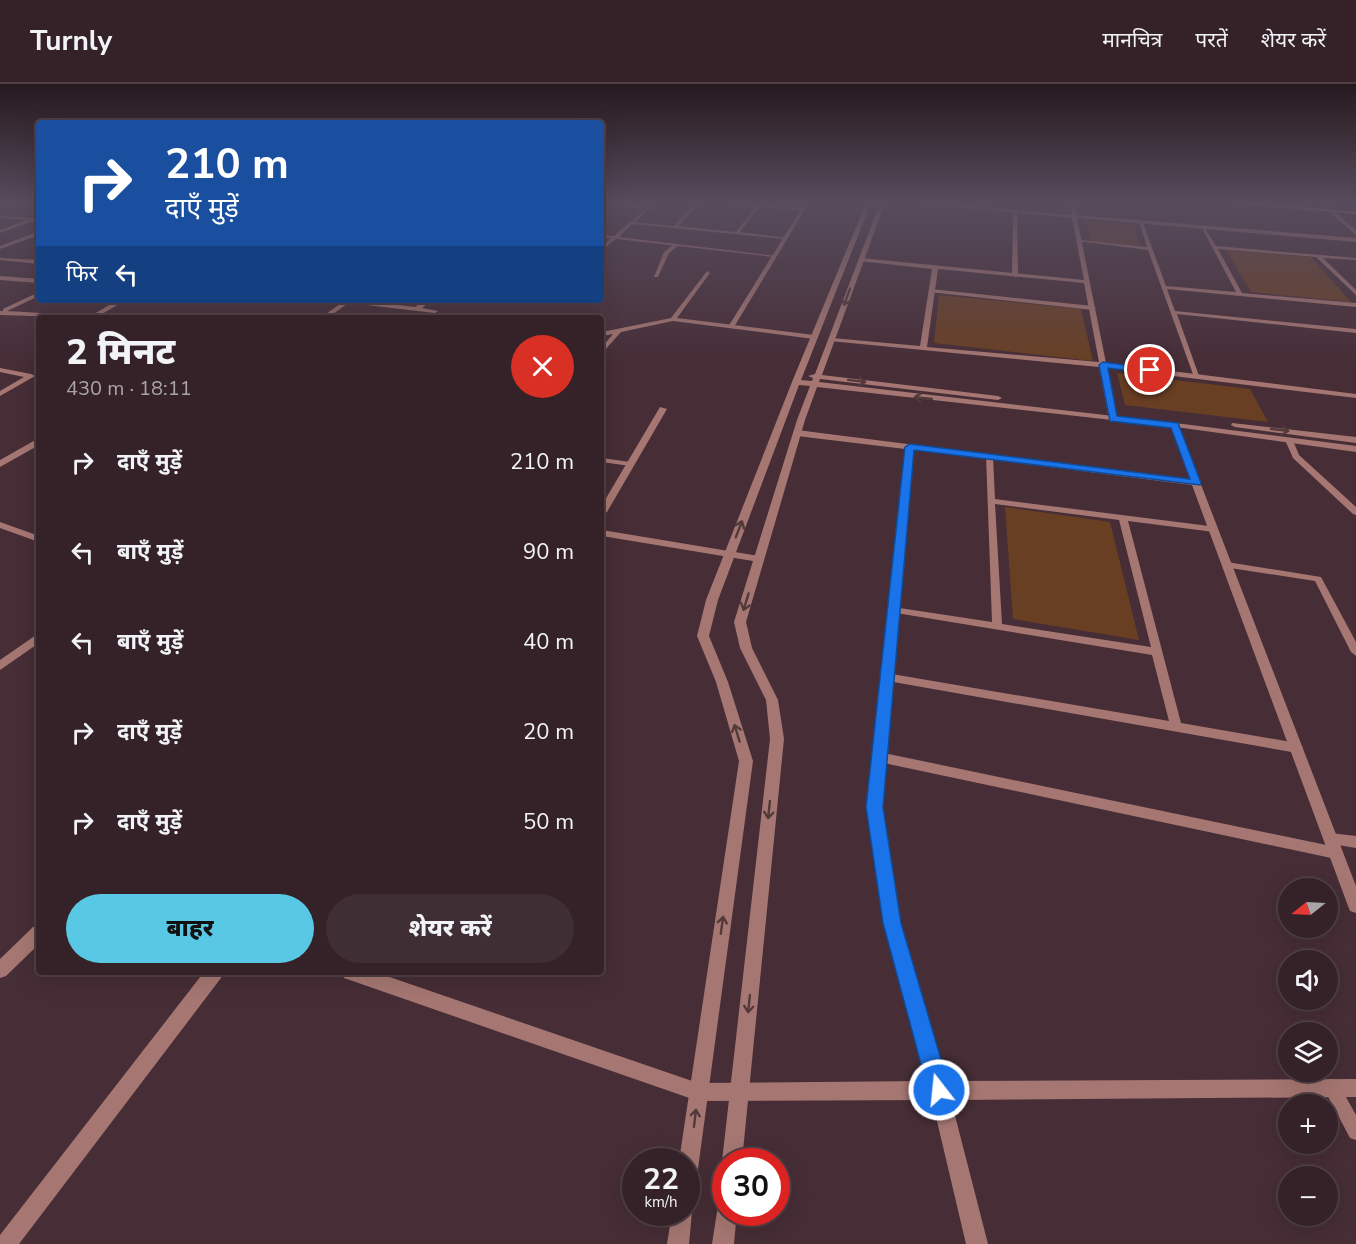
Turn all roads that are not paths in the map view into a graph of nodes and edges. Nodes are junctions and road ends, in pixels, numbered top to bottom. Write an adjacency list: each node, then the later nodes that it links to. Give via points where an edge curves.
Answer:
1 (665, 257): 18 (street)
2 (773, 257): 45 (street)
3 (847, 257): 49 (street)
4 (862, 257): 13 (street)
5 (1015, 257): 17 (lane)
6 (1083, 257): 20 (street)
7 (1153, 257): 23 (lane)
8 (1220, 257): 26 (lane)
9 (1319, 257): 25 (lane)
10 (1332, 257): 12 (lane)
11 (0, 259): 14 (lane)
12 (1356, 259)
13 (861, 260): 15 (street); 50 (street, one-way to 50)
14 (36, 262)
15 (935, 267): 17 (street); 24 (street)
16 (707, 273): 42 (lane)
17 (1015, 275): 20 (street)
18 (656, 276)
19 (0, 278): 21 (street)
20 (1088, 282): 34 (street)
21 (36, 283)
22 (36, 285): 32 (street)
23 (1164, 287): 26 (lane); 37 (lane)
24 (931, 291): 34 (lane); 52 (street)
25 (1356, 293)
26 (1240, 294): 33 (lane)
27 (36, 295): 38 (street)
28 (118, 303): 40 (street)
29 (346, 303): 41 (street)
30 (366, 303): 35 (lane)
31 (425, 303): 35 (lane)
32 (0, 304)
33 (1356, 305)
34 (1093, 308): 53 (street)
35 (416, 309): 36 (lane)
36 (435, 311)
37 (1173, 312): 47 (lane); 55 (lane)
38 (0, 313): 39 (street)
39 (37, 315)
40 (97, 315)
41 (327, 315)
42 (673, 319): 45 (lane); 46 (lane)
43 (0, 320): 44 (street)
44 (36, 322)
45 (731, 327): 49 (lane)
46 (620, 329): 48 (lane); 51 (lane)
47 (1356, 331)
48 (604, 333)
49 (814, 337): 56 (street)
50 (832, 340): 52 (street); 57 (street)
51 (604, 348)
52 (923, 348): 53 (street)
53 (1103, 365): 55 (street); 61 (street)
54 (0, 370): 58 (street, via 31,376)
55 (1196, 376): 59 (street)
56 (798, 379): 57 (street); 82 (street, one-way to 56)
57 (816, 381): 61 (street); 63 (street)
58 (0, 394)
59 (1356, 396)
60 (663, 409): 72 (street)
61 (1113, 415): 62 (street); 65 (street, one-way to 65)
62 (1174, 425): 64 (street); 73 (street)
63 (797, 433): 67 (street); 83 (street)
64 (1289, 440): 68 (street); 76 (lane, via 1296,456)
65 (1356, 440)
66 (36, 443): 71 (street)
67 (910, 447): 69 (street); 85 (street)
68 (1356, 450)
69 (989, 457): 73 (street); 74 (lane)
70 (604, 460): 72 (lane)
71 (0, 464)
72 (630, 464): 75 (street)
73 (1196, 483): 79 (street)
74 (991, 501): 77 (lane); 86 (lane)
75 (604, 509)
76 (1356, 512)
77 (1123, 518): 79 (lane); 88 (lane)
78 (0, 525): 81 (street)
79 (1214, 529): 84 (street)
80 (604, 532): 82 (lane)
81 (36, 538)
82 (730, 554): 83 (lane); 106 (street, one-way to 82, via 746,762 722,682 703,636)
83 (759, 559): 107 (street, one-way to 107, via 740,622 746,648 772,700 777,739)
84 (1227, 565): 89 (lane, via 1318,579); 93 (street)
85 (893, 610): 86 (lane); 91 (street)
86 (997, 627): 88 (lane)
87 (36, 639): 90 (street)
88 (1157, 652): 92 (lane)
89 (1356, 652)
90 (0, 666)
91 (886, 677): 92 (lane); 94 (street)
92 (1176, 728): 93 (lane)
93 (1297, 748): 95 (street)
94 (879, 757): 97 (lane); 105 (street, via 874,807 892,923)
95 (1331, 839): 96 (lane); 97 (street)
96 (1356, 842)
97 (1336, 853): 98 (street)
98 (1356, 906)
99 (36, 936): 100 (street)
100 (0, 970)
101 (213, 975): 113 (street)
102 (359, 975): 106 (street)
103 (1331, 1087): 104 (street); 105 (street); 108 (lane)
104 (1356, 1088)
105 (939, 1090): 107 (street); 116 (street)
106 (698, 1092): 107 (street); 109 (street, one-way to 106)
107 (740, 1092): 110 (street)
108 (1356, 1132)
109 (691, 1148)
110 (734, 1148)
111 (680, 1226): 114 (street)
112 (725, 1226): 115 (street)
113 (6, 1244)
114 (678, 1244)
115 (723, 1244)
116 (977, 1244)

